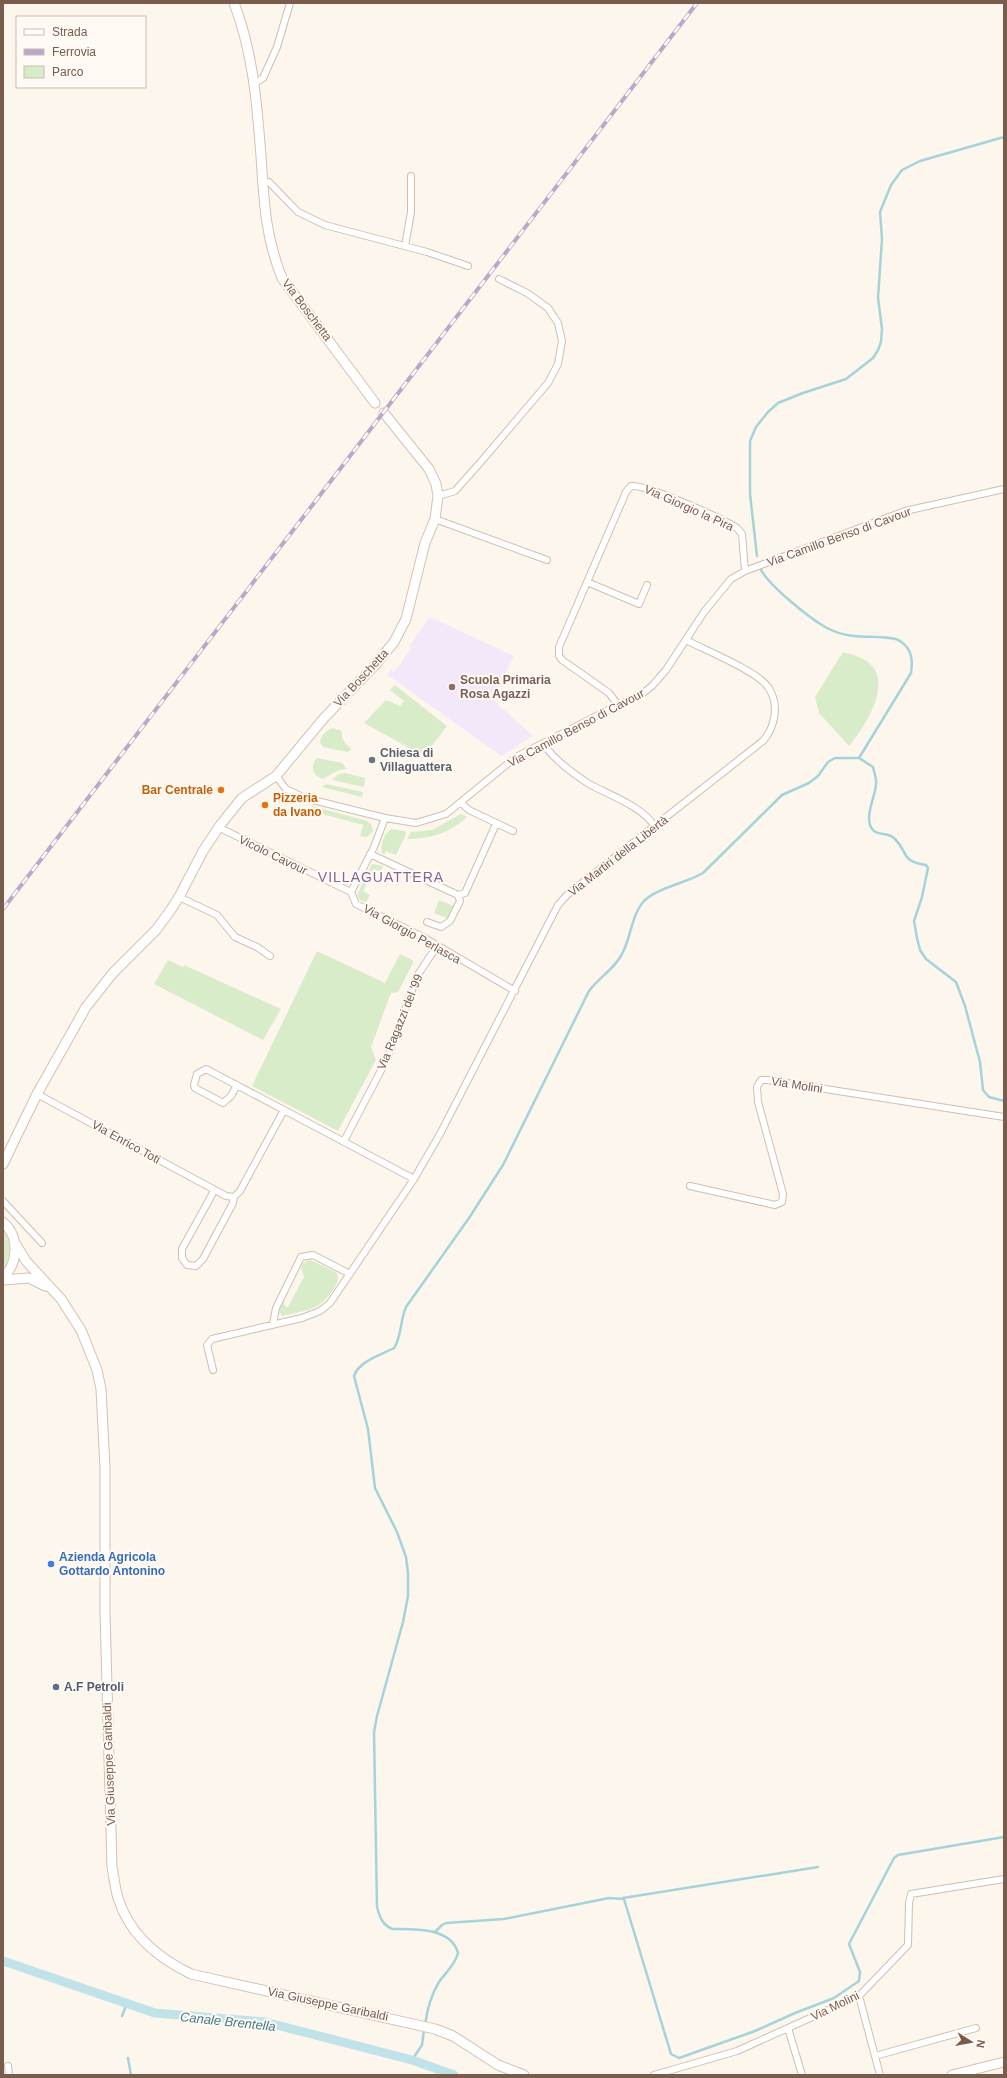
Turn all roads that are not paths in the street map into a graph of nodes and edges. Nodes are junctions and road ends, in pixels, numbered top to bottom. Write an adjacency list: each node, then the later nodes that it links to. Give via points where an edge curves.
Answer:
1 (234, 3): 3 (street, Via Boschetta, via 242,25)
2 (290, 3): 3 (street, via 277,47 263,78)
3 (254, 84): 5 (street, Via Boschetta)
4 (411, 176): 6 (street, via 411,212)
5 (262, 182): 6 (street, via 269,182 298,212 325,225); 9 (street, Via Boschetta, via 266,227 272,255 282,278)
6 (405, 246): 7 (street)
7 (468, 266)
8 (499, 279): 12 (street, via 548,308 558,323 562,341 558,364 548,383 479,464 454,491)
9 (375, 403)
10 (384, 413): 12 (street, Via Boschetta, via 429,469)
11 (1004, 489): 15 (street, Via Camillo Benso di Cavour, via 905,511)
12 (438, 496): 13 (street, Via Boschetta)
13 (434, 519): 14 (street); 21 (street, Via Boschetta, via 425,543 410,609 394,642 372,670 324,718)
14 (547, 560)
15 (745, 571): 16 (street, Via Giorgio la Pira, via 742,534 737,528 637,485 631,486 626,492); 18 (street, Via Camillo Benso di Cavour, via 731,580 714,599)
16 (587, 582): 17 (street, via 639,604); 19 (street, Via Giorgio la Pira, via 559,647 559,656 609,693)
17 (647, 585)
18 (686, 640): 19 (street, Via Camillo Benso di Cavour, via 652,686 638,697); 26 (street, Via Martiri della Libertà, via 738,666 768,687 776,714 770,733 763,741)
19 (618, 705): 20 (street, Via Camillo Benso di Cavour)
20 (543, 744): 22 (street, Via Camillo Benso di Cavour, via 516,758); 26 (street, via 557,762 647,816)
21 (276, 776): 23 (street, Via Camillo Benso di Cavour, via 286,789 306,798); 25 (street, via 242,798)
22 (461, 802): 23 (street, Via Camillo Benso di Cavour, via 446,814 429,821 416,823); 24 (street, via 469,810)
23 (385, 818): 28 (street)
24 (496, 824): 27 (street); 30 (street, Via Giorgio Perlasca, via 465,893)
25 (218, 827): 29 (street, Vicolo Cavour); 31 (street)
26 (655, 828): 35 (street, Via Martiri della Libertà, via 568,894 558,905)
27 (513, 831)
28 (370, 854): 29 (street); 30 (street)
29 (351, 892): 33 (street, Via Giorgio Perlasca, via 356,904)
30 (458, 895): 32 (street, Via Giorgio Perlasca, via 460,901 450,921 441,927)
31 (179, 897): 34 (street, via 217,915 235,937); 37 (street, via 156,930 112,973 86,1007)
32 (427, 922)
33 (437, 946): 35 (street, Via Giorgio Perlasca); 40 (street, Via Ragazzi del '99, via 417,976 390,1052)
34 (270, 956)
35 (515, 991): 42 (street, Via Martiri della Libertà)
36 (237, 1085): 36 (street, via 231,1096 223,1103 195,1088 194,1079 201,1070 206,1069); 38 (street)
37 (37, 1094): 41 (street); 44 (street, Via Enrico Toti)
38 (284, 1110): 40 (street); 45 (street, via 240,1191)
39 (1004, 1117): 43 (street, Via Molini, via 761,1080 757,1088 758,1102 784,1194 782,1202 775,1205)
40 (344, 1141): 42 (street)
41 (3, 1164)
42 (414, 1179): 50 (street, Via Martiri della Libertà)
43 (690, 1186)
44 (214, 1190): 45 (street, Via Enrico Toti); 45 (street, via 182,1249 182,1258 187,1265 196,1266 203,1258)
45 (234, 1197)
46 (3, 1201): 49 (street)
47 (3, 1222): 48 (street, Via Giuseppe Garibaldi, via 12,1233)
48 (15, 1243): 51 (street, via 16,1254 13,1264); 52 (street, Via Giuseppe Garibaldi, via 26,1261)
49 (42, 1243)
50 (350, 1274): 53 (street, Via Martiri della Libertà, via 330,1303 320,1311); 53 (street, via 313,1255 301,1257 276,1308)
51 (3, 1279): 52 (street, Via Giuseppe Garibaldi, via 29,1278)
52 (53, 1290): 63 (street, Via Giuseppe Garibaldi, via 81,1330 91,1351 102,1389 112,1867 118,1898 126,1918 144,1943 171,1965 190,1974 435,2029 453,2036 498,2065)
53 (273, 1324): 54 (street, Via Martiri della Libertà, via 212,1339 207,1345)
54 (213, 1370)
55 (1004, 1879): 56 (street, Via Molini, via 911,1894 908,1945)
56 (859, 1996): 57 (street, Via Molini); 59 (street)
57 (788, 2028): 64 (street, Via Molini, via 737,2051); 65 (street)
58 (976, 2028): 59 (street)
59 (876, 2056): 66 (street)
60 (1004, 2062): 67 (street)
61 (8, 2066): 62 (street)
62 (9, 2075)
63 (524, 2075)
64 (654, 2075)
65 (802, 2075)
66 (880, 2075)
67 (952, 2075)

